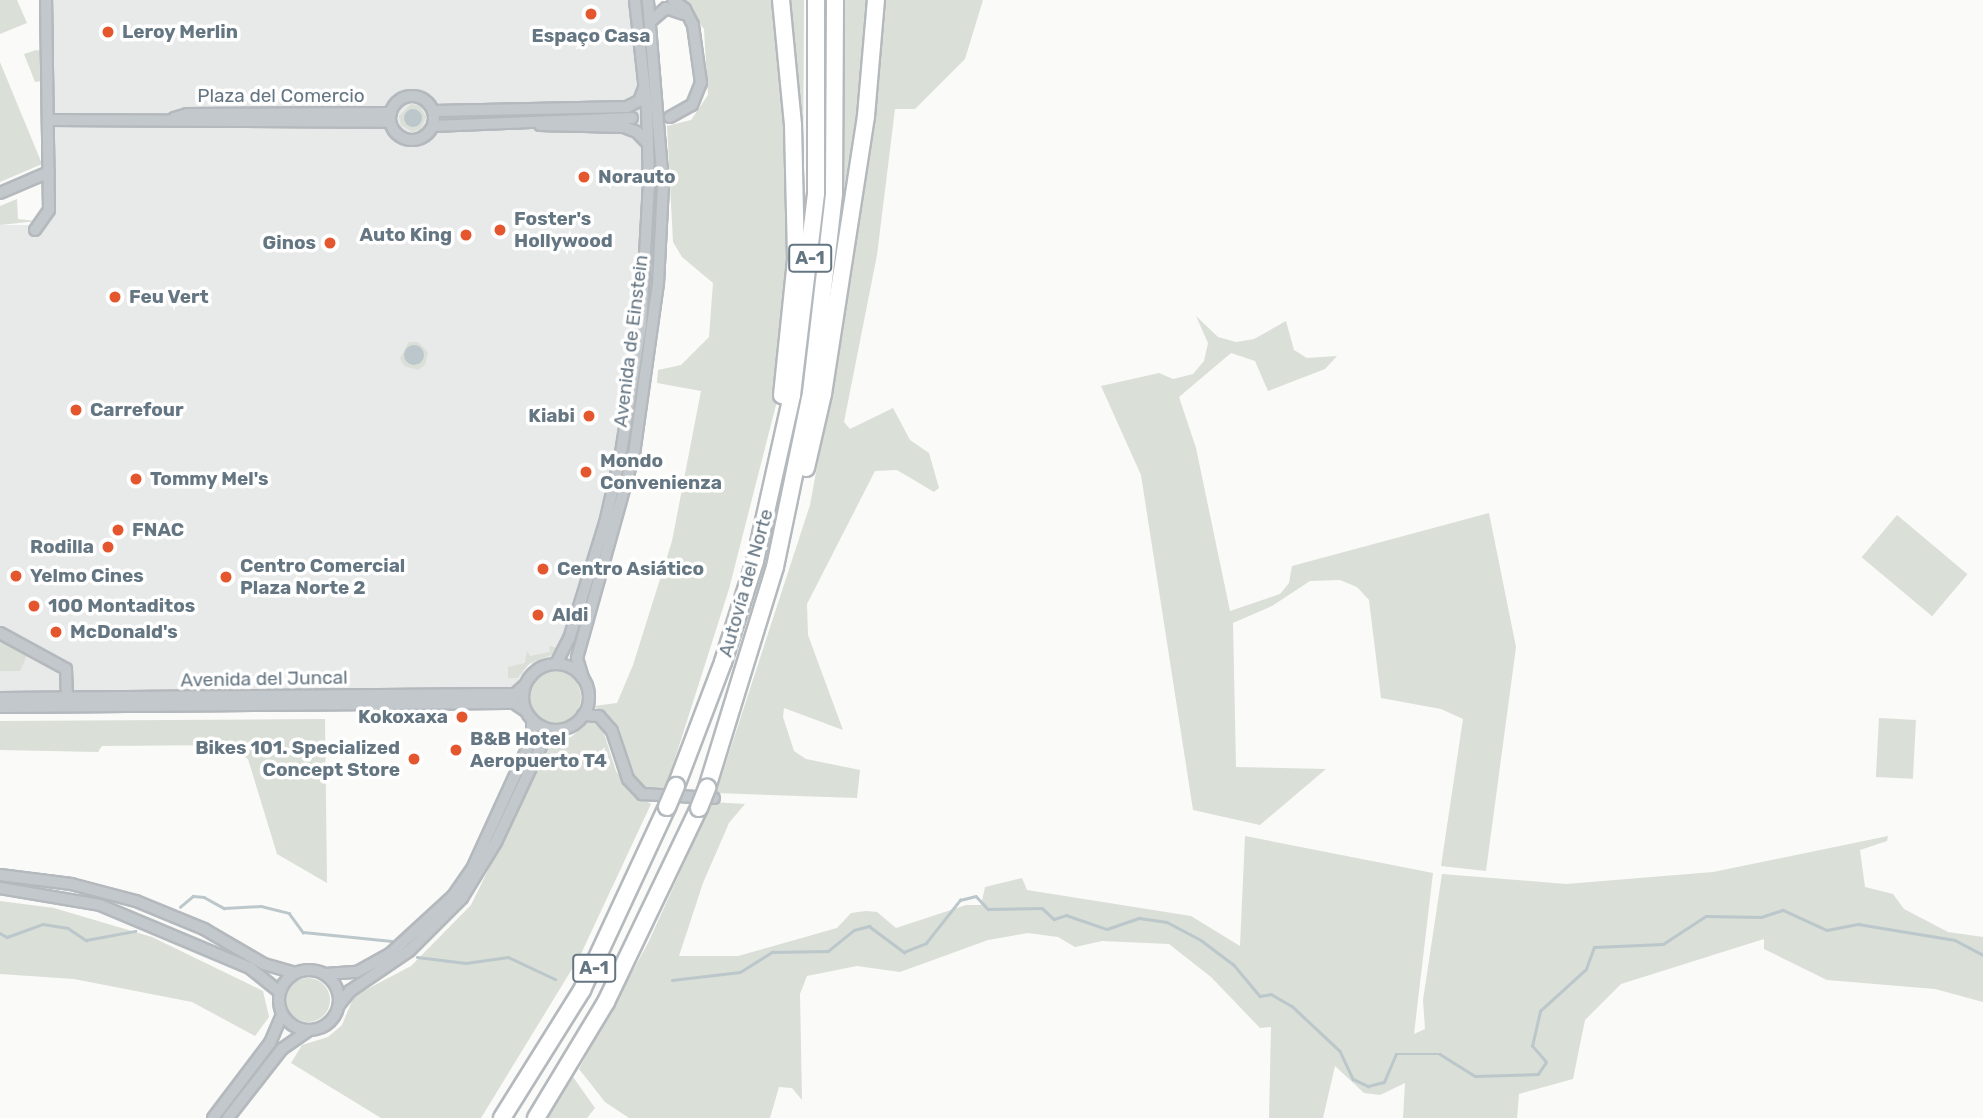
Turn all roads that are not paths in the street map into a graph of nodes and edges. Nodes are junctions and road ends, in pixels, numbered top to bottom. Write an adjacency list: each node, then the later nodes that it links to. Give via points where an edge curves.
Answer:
1 (46, 0): 17 (street)
2 (53, 0): 17 (street, via 54,110)
3 (635, 0): 12 (street, Avenida de Einstein)
4 (648, 0): 10 (street, Avenida de Einstein)
5 (673, 0): 11 (street, via 685,9)
6 (781, 0): 24 (highway, via 793,125 796,260)
7 (816, 0): 24 (highway, Autovía del Norte / A-1, via 816,193 792,395)
8 (835, 0): 25 (highway, Autovía del Norte / A-1, via 835,154 827,280)
9 (876, 0): 25 (highway, via 866,116 822,394 809,460)
10 (651, 21): 11 (street, via 666,8 673,8); 28 (street, Avenida de Einstein, via 663,184 654,327 634,454 578,659)
11 (693, 25): 16 (street, via 698,94 684,112)
12 (645, 79): 14 (street, via 639,101 614,107); 20 (street, Avenida de Einstein)
13 (433, 111): 14 (street); 15 (street, via 425,100 411,96 398,101); 19 (street)
14 (522, 111): 18 (street, via 636,118)
15 (391, 117): 17 (street, Plaza del Comercio, via 187,114); 19 (street, via 398,135 412,140 425,136)
16 (670, 117)
17 (50, 120): 21 (street)
18 (530, 122): 19 (street); 20 (street, via 555,128 631,129)
19 (433, 126)
20 (648, 144): 27 (street, Avenida de Einstein, via 645,284 624,442 605,523 569,639)
21 (50, 172): 22 (street); 23 (street, via 49,210)
22 (0, 193)
23 (35, 230)
24 (767, 512): 47 (highway, Autovía del Norte / A-1, bridge, via 723,662 667,807 582,990)
25 (788, 513): 36 (highway, Autovía del Norte / A-1)
26 (0, 633): 31 (street, via 66,669)
27 (556, 664): 28 (street); 29 (street, via 537,670)
28 (583, 678): 34 (street, via 589,696)
29 (525, 685): 31 (street, Avenida del Juncal, via 514,694); 33 (street)
30 (0, 698): 31 (street, Avenida del Juncal)
31 (67, 698)
32 (0, 707): 33 (street, Avenida del Juncal, via 514,703)
33 (529, 715): 35 (street, via 552,729); 40 (street, via 532,738 472,869 441,910 391,953 357,972)
34 (583, 715): 35 (street); 36 (street, via 599,716 612,731 628,779 642,794)
35 (563, 729): 42 (street, via 542,742 496,842 462,898 409,951 350,991)
36 (711, 793): 48 (highway, Autovía del Norte / A-1, bridge, via 699,808 606,1002)
37 (0, 875): 39 (street, via 71,884 136,901 204,929 264,964)
38 (0, 888): 41 (street, via 100,905 229,957 258,973)
39 (295, 973): 40 (street); 41 (street)
40 (325, 974): 42 (street, via 337,987)
41 (279, 992): 43 (street)
42 (339, 1005): 44 (street, via 326,1026)
43 (282, 1015): 44 (street, via 297,1028); 45 (street, via 270,1043)
44 (309, 1031): 46 (street, via 282,1049)
45 (213, 1118)
46 (229, 1118)
47 (502, 1118)
48 (536, 1118)

